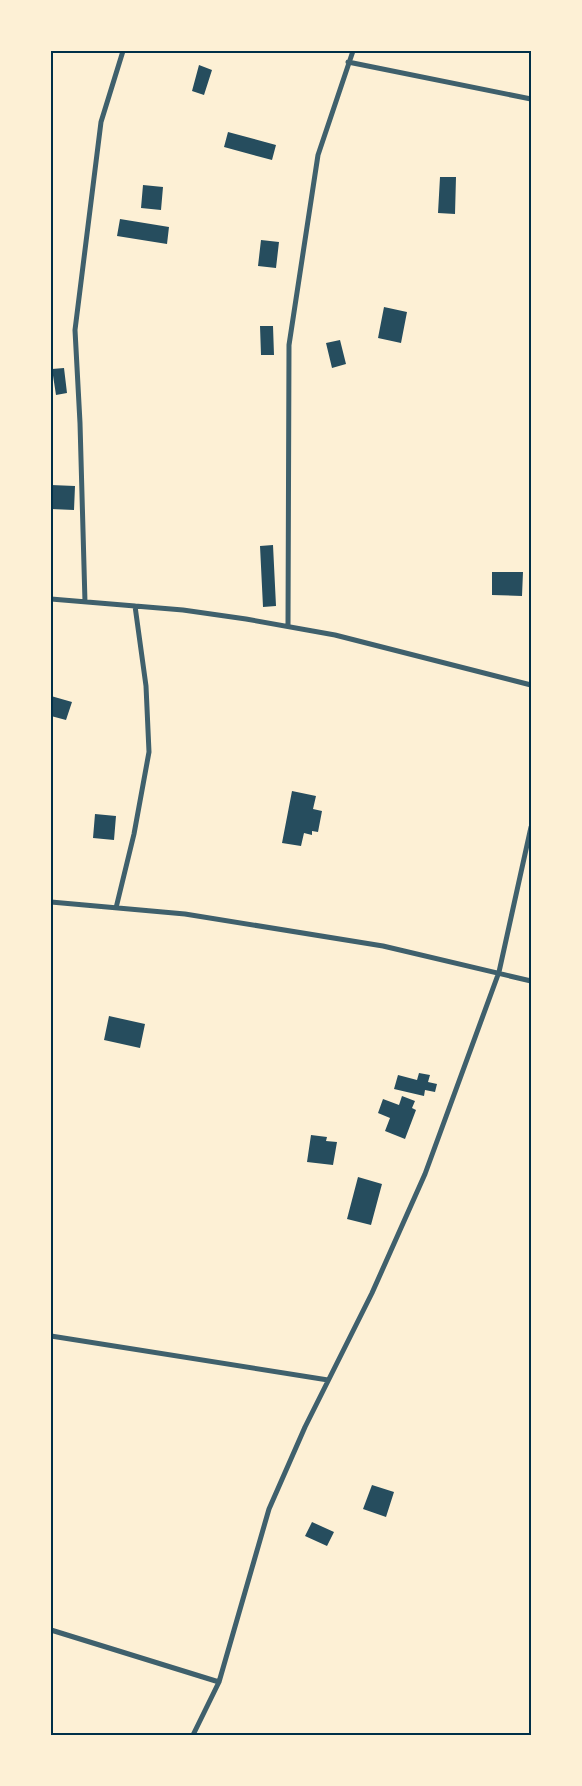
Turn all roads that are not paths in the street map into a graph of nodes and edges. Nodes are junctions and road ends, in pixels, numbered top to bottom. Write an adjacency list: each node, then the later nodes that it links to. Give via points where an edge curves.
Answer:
1 (123, 51): 6 (street, via 101,122 75,330)
2 (353, 51): 3 (street)
3 (348, 62): 4 (street); 8 (street, via 318,155 289,345)
4 (531, 99)
5 (51, 599): 6 (street)
6 (85, 602): 7 (street)
7 (135, 606): 8 (street); 12 (street, via 146,686 149,752)
8 (288, 626): 9 (street)
9 (531, 685)
10 (531, 827): 13 (street)
11 (51, 902): 12 (street)
12 (116, 908): 13 (street, via 185,914 383,946)
13 (499, 972): 14 (street); 16 (street, via 425,1174 372,1293)
14 (531, 981)
15 (51, 1336): 16 (street)
16 (328, 1380): 18 (street, via 269,1509)
17 (51, 1630): 18 (street)
18 (218, 1682): 19 (street)
19 (193, 1735)

